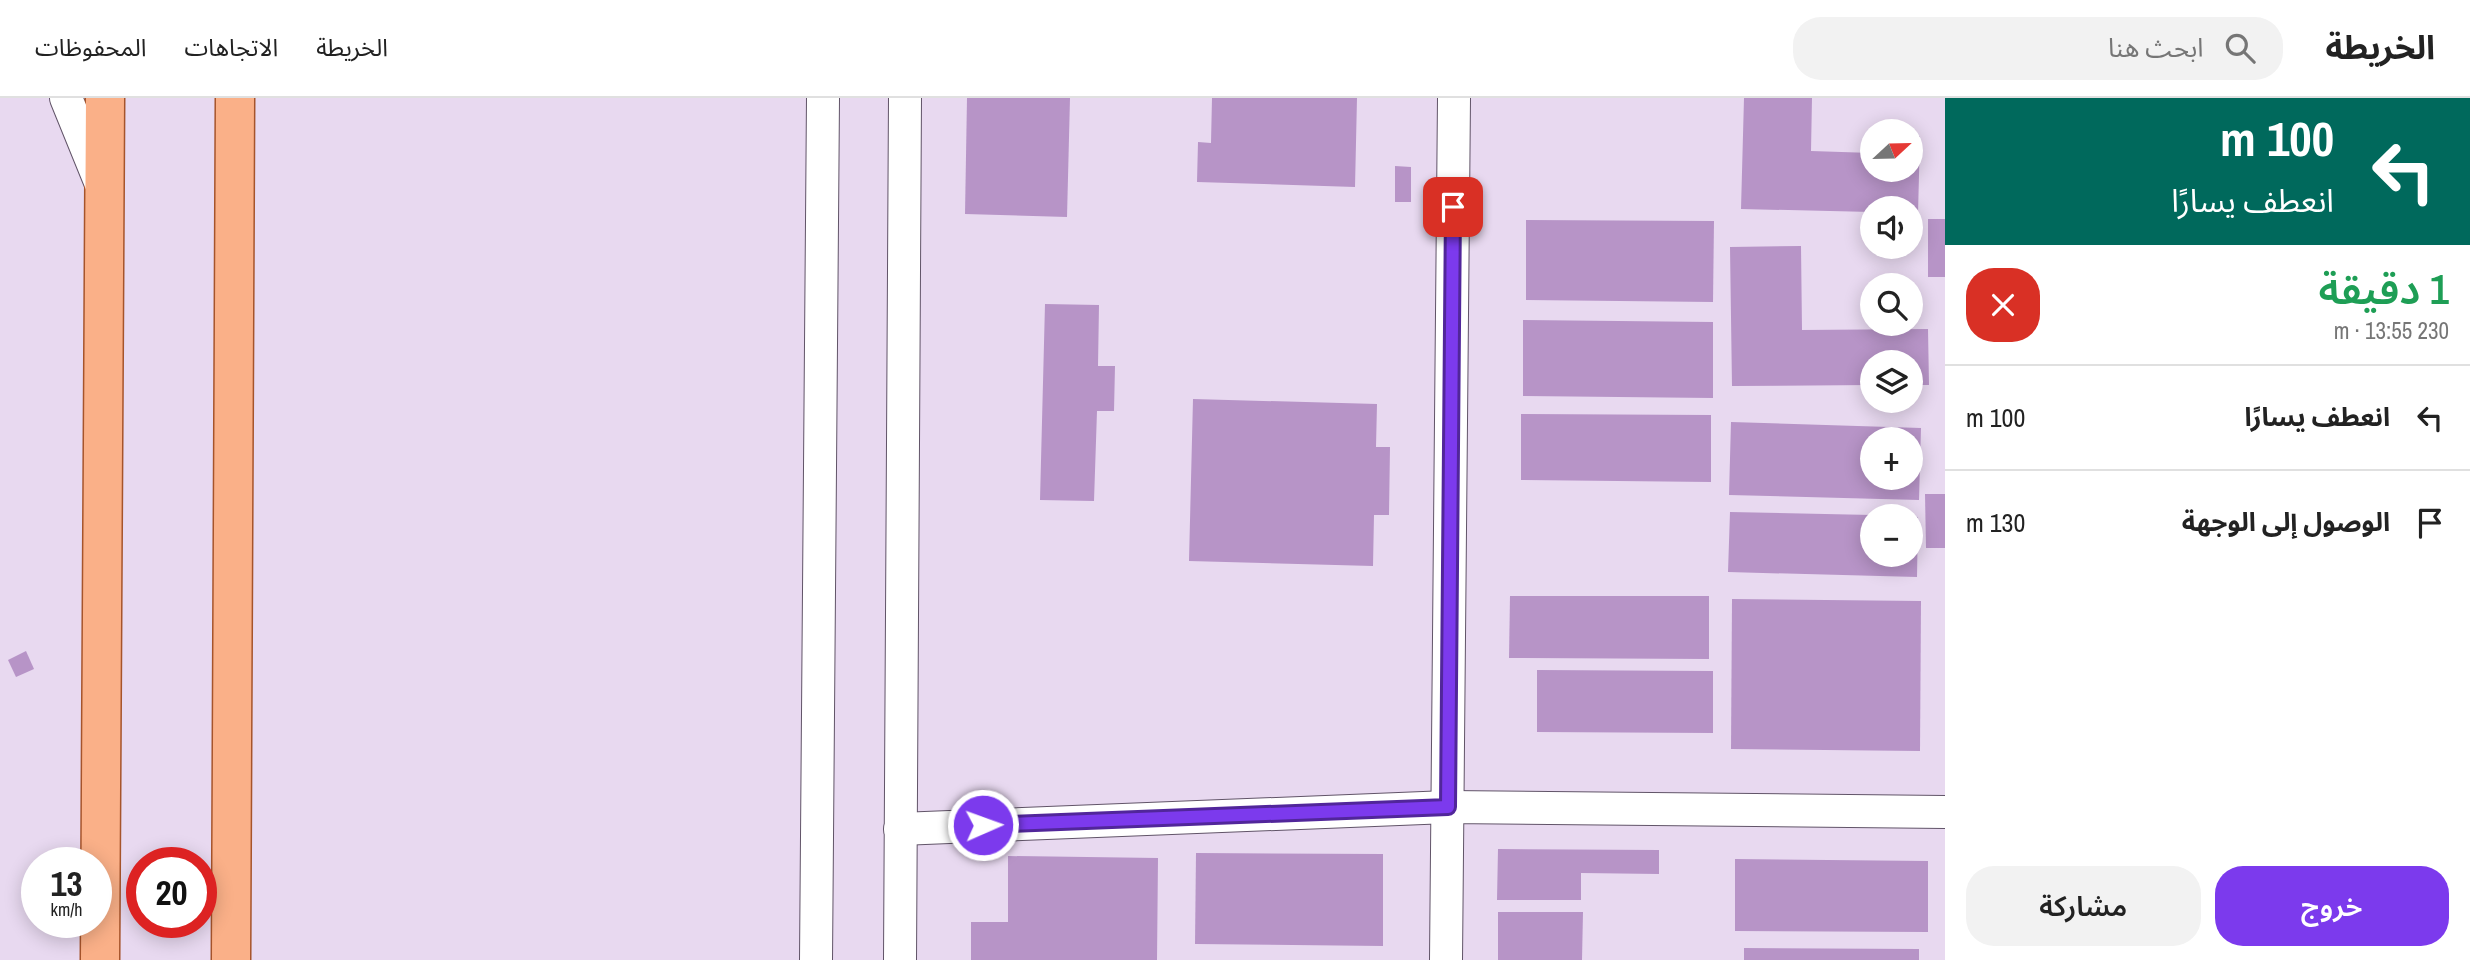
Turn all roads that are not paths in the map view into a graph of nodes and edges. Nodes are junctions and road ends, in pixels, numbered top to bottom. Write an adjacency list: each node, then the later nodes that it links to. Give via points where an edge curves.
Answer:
1 (66, 98): 7 (street)
2 (105, 98): 7 (main road)
3 (235, 98): 12 (main road)
4 (823, 98): 13 (street)
5 (905, 98): 10 (street)
6 (1454, 98): 8 (street)
7 (105, 194): 11 (main road)
8 (1448, 807): 9 (street); 10 (street); 15 (street)
9 (1945, 812)
10 (901, 829): 14 (street)
11 (100, 960)
12 (231, 960)
13 (816, 960)
14 (900, 960)
15 (1446, 960)

